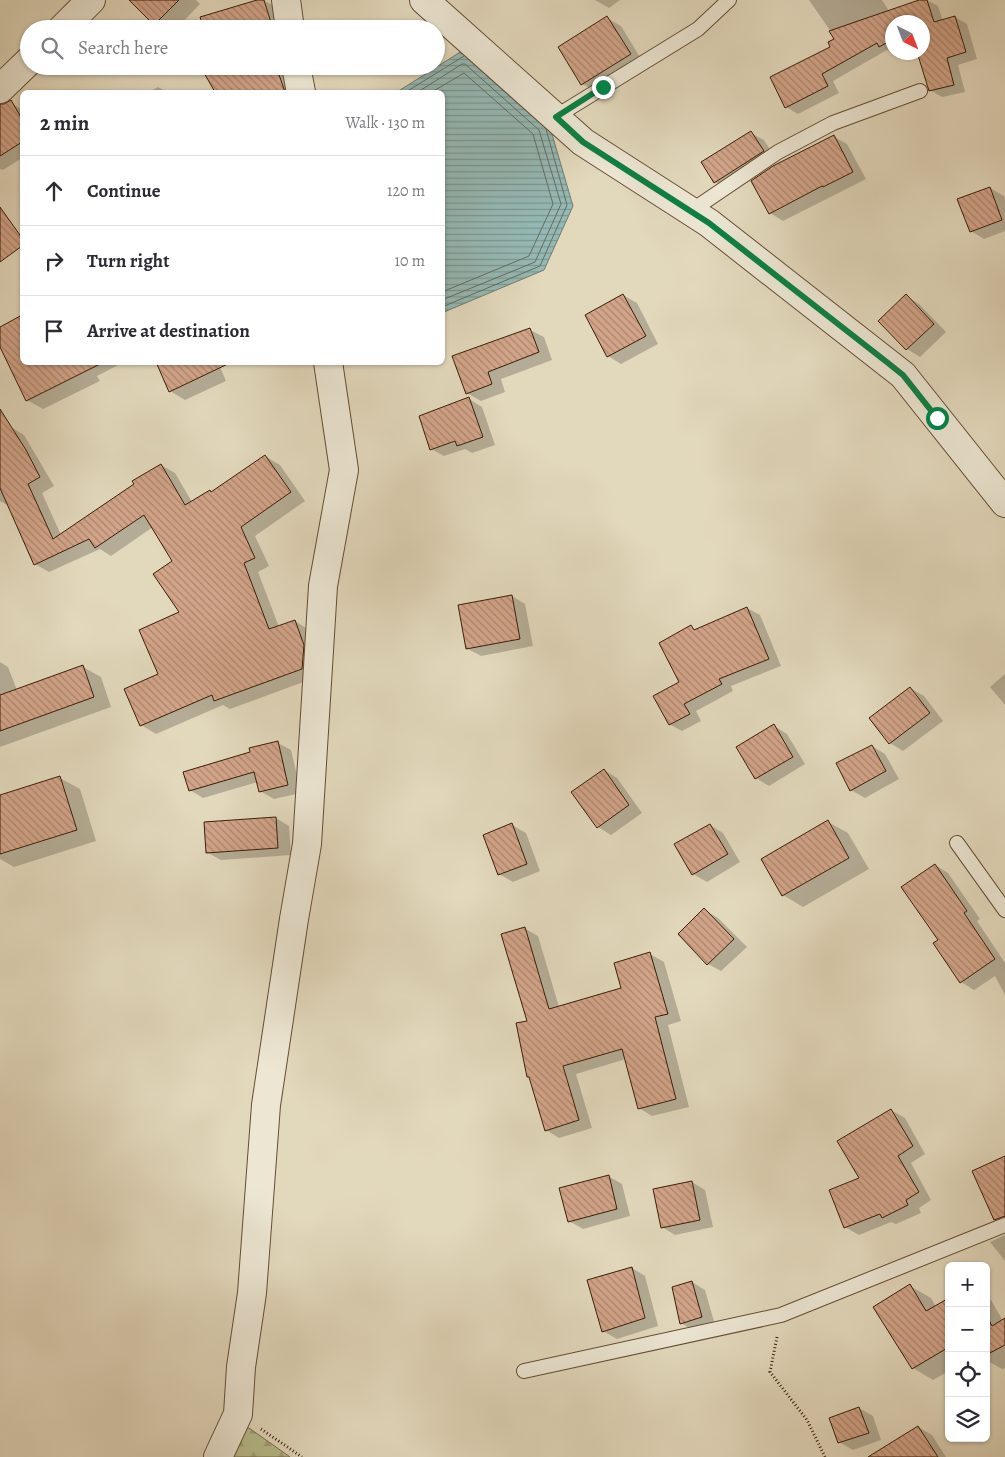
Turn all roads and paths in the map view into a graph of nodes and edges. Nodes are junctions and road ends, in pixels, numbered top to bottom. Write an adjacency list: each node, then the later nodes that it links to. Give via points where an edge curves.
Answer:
1 (91, 0): 5 (street)
2 (286, 0): 6 (street)
3 (424, 0): 12 (street)
4 (729, 0): 12 (lane, via 698,29)
5 (71, 20)
6 (289, 20)
7 (20, 70): 9 (street)
8 (297, 75): 10 (street)
9 (0, 90)
10 (300, 90)
11 (920, 91): 13 (lane, via 832,123 778,152)
12 (556, 117): 13 (street, via 583,142)
13 (691, 211): 15 (street, via 903,375)
14 (329, 365): 21 (street, via 344,470 323,586 307,844 266,1105 252,1293)
15 (1005, 503)
16 (957, 843): 17 (lane)
17 (1005, 910)
18 (1005, 1225): 19 (lane)
19 (781, 1315): 20 (lane); 24 (path, via 770,1372 807,1420)
20 (524, 1371)
21 (238, 1414): 22 (street); 23 (path)
22 (218, 1457)
23 (302, 1457)
24 (825, 1457)

